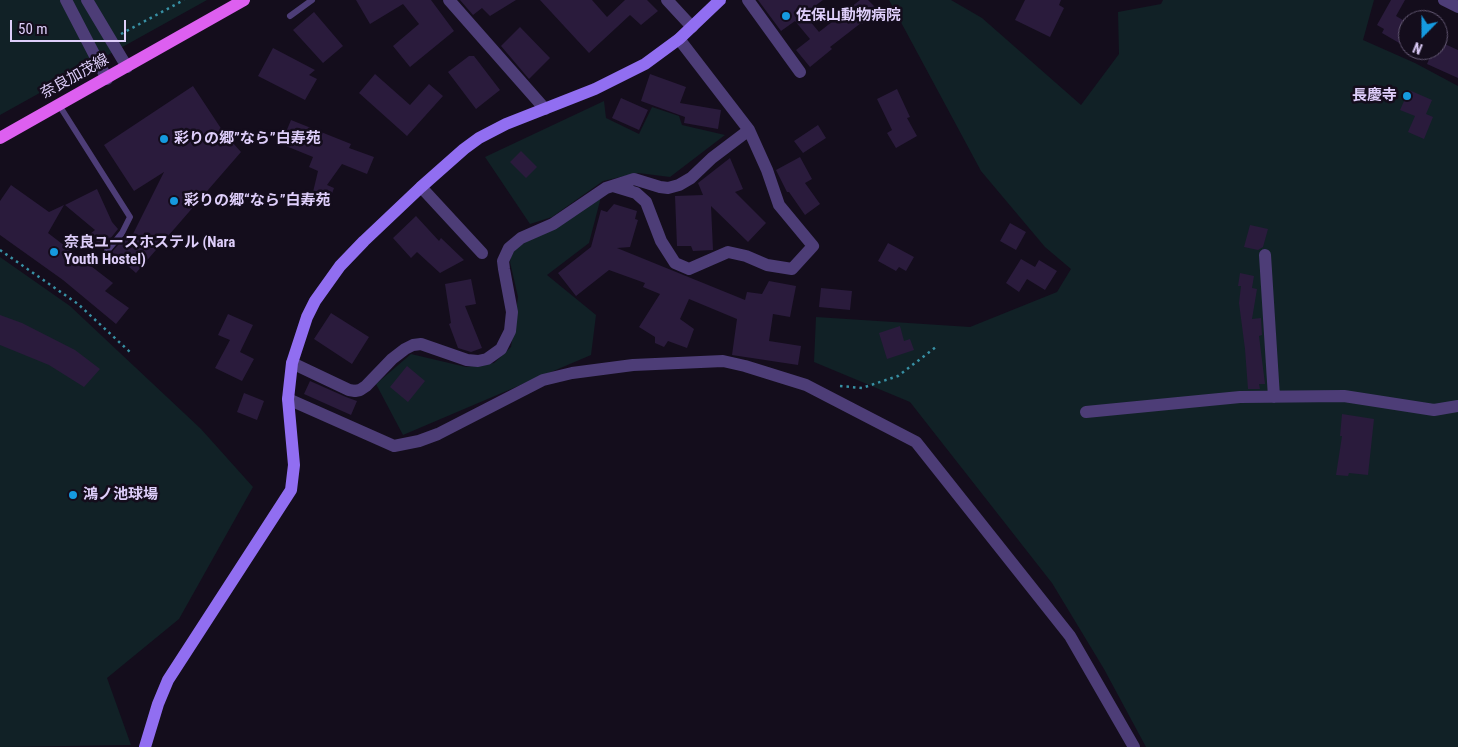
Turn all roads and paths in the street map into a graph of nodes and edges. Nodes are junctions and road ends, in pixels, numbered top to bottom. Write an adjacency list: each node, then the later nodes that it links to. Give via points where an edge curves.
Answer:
1 (66, 0): 18 (street)
2 (87, 0): 16 (street)
3 (184, 0): 14 (path)
4 (244, 0): 16 (main road, 奈良加茂線)
5 (312, 0): 12 (lane)
6 (450, 0): 20 (street)
7 (667, 0): 13 (street)
8 (720, 0): 13 (street)
9 (748, 0): 17 (street)
10 (1444, 0): 11 (street)
11 (1458, 7)
12 (290, 16)
13 (692, 27): 15 (street)
14 (120, 34)
15 (679, 39): 20 (street, via 645,64); 21 (street)
16 (127, 67): 18 (main road, 奈良加茂線)
17 (800, 72)
18 (107, 79): 19 (main road, 奈良加茂線)
19 (59, 105): 22 (main road, 奈良加茂線); 26 (lane, via 130,217)
20 (545, 109): 24 (street, via 480,138)
21 (749, 130): 23 (street, via 679,185 660,188 634,180); 23 (street, via 779,205 813,246 792,269 767,265 728,252 689,269 675,263 646,202 636,192)
22 (0, 138)
23 (612, 186): 31 (street, via 509,248 504,269 512,312 510,331 501,349 487,360 467,360 421,344 413,345 405,348 366,386 355,391)
24 (421, 187): 27 (street); 31 (street, via 364,241 327,284 307,317)
25 (0, 250): 30 (path, via 78,304)
26 (107, 251)
27 (482, 253)
28 (1265, 255): 33 (street)
29 (936, 346): 32 (path, via 898,376 862,388)
30 (130, 352)
31 (292, 362): 34 (street)
32 (834, 386)
33 (1274, 397): 35 (street, via 1344,396 1434,410); 36 (street)
34 (288, 399): 37 (street, via 294,465 291,490 168,680); 38 (street, via 394,446 438,434 543,380 572,373 633,365 723,362 806,385 916,442 1070,636)
35 (1458, 406)
36 (1086, 412)
37 (145, 747)
38 (1134, 747)

